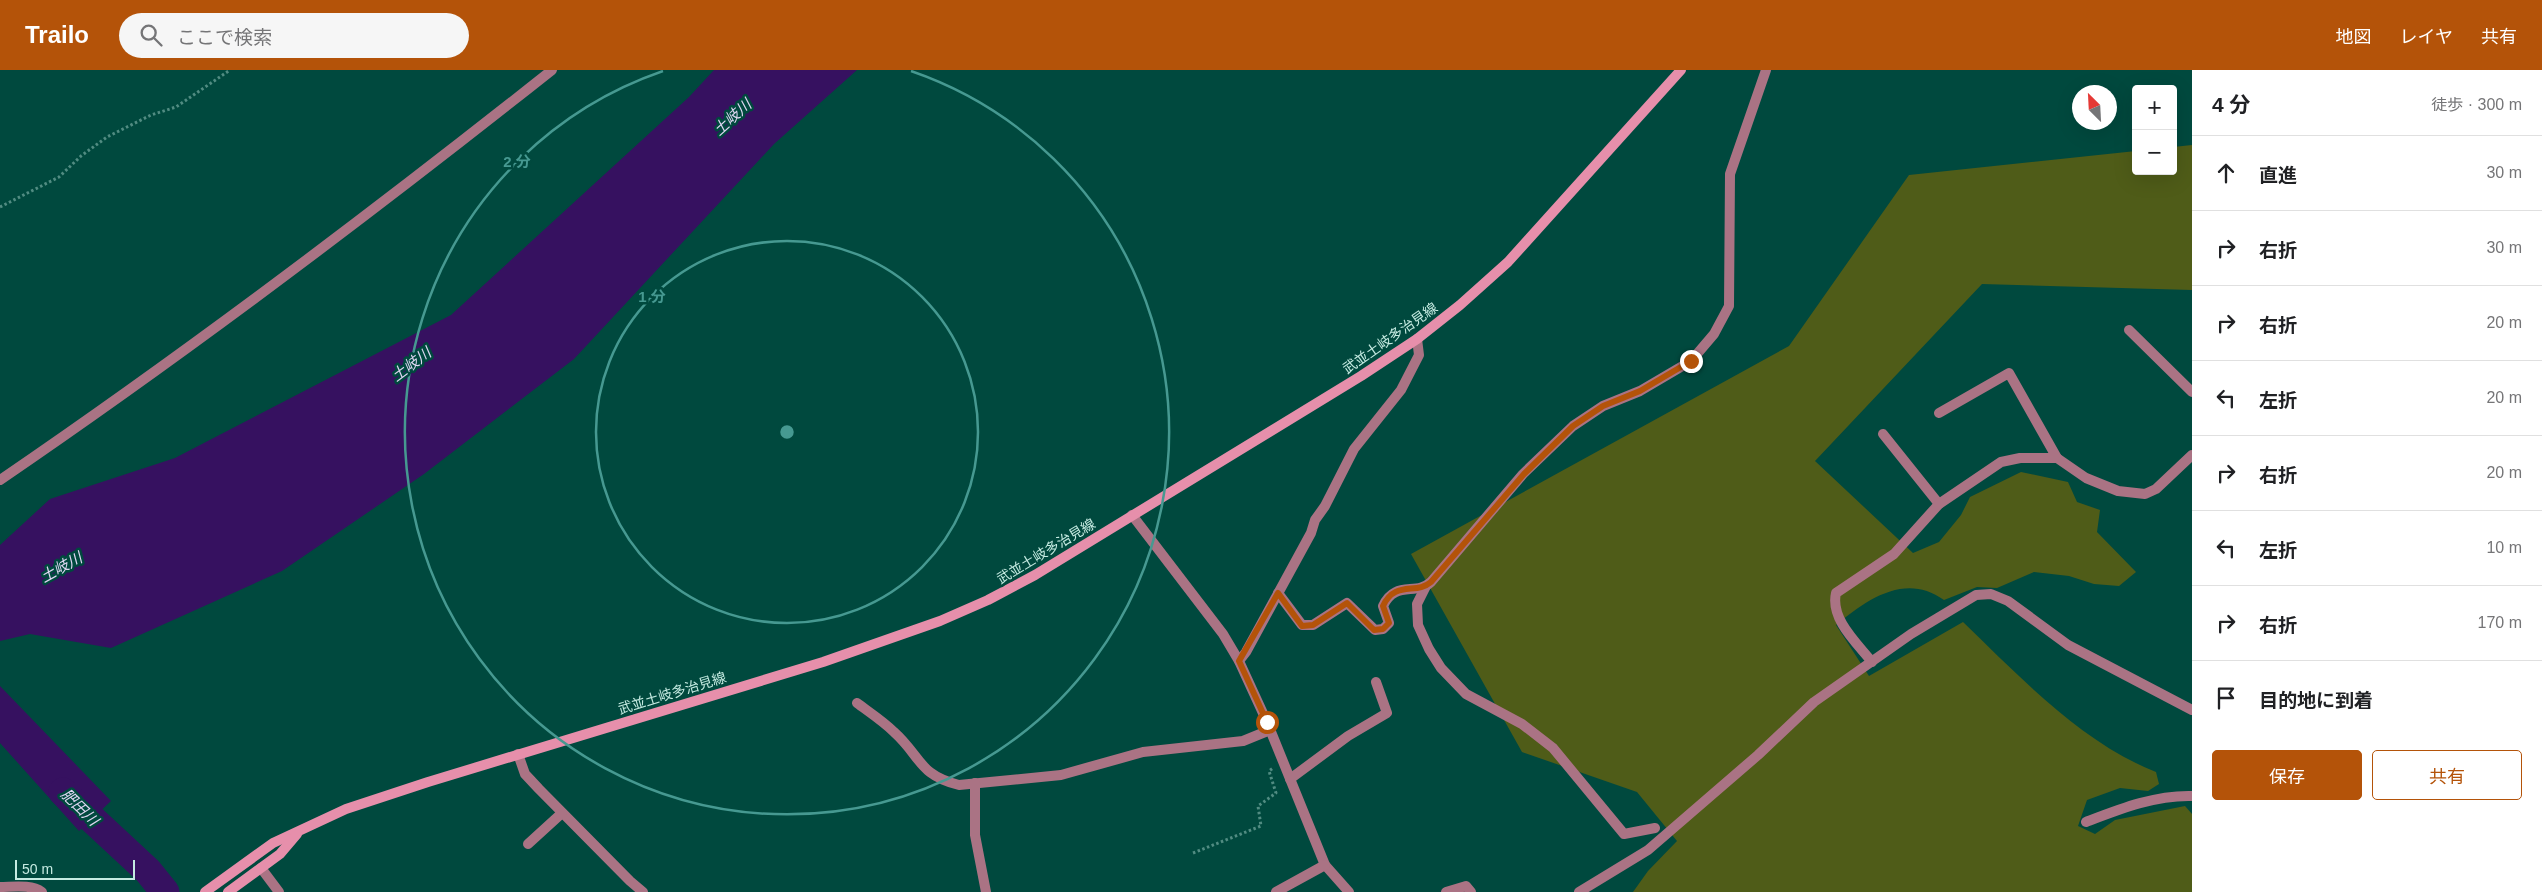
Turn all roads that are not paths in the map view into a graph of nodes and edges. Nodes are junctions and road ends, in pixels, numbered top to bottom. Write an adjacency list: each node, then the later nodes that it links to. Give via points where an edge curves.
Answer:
1 (552, 70): 11 (street, via 303,262 135,386)
2 (1681, 70): 5 (main road, 武並土岐多治見線, via 1508,262)
3 (1766, 70): 14 (street, via 1730,174 1729,306 1714,334 1691,361 1640,391 1603,406 1573,426 1524,474)
4 (2129, 330): 6 (street)
5 (1417, 340): 13 (main road, 武並土岐多治見線); 15 (street, via 1419,355 1401,390 1354,449)
6 (2192, 392)
7 (1938, 413): 10 (street, via 2009,373)
8 (1883, 434): 12 (street)
9 (2192, 455): 10 (street, via 2156,489 2146,494 2118,491 2086,478)
10 (2057, 458): 12 (street, via 2020,458 2001,462)
11 (0, 480)
12 (1939, 504): 17 (street, via 1894,554 1836,593 1837,615)
13 (1132, 515): 16 (street, via 1223,634); 22 (main road, 武並土岐多治見線, via 1035,575 940,621 823,662)
14 (1426, 586): 15 (street, via 1396,590 1383,606 1389,623 1378,631 1347,603 1313,625 1302,626); 28 (street, via 1418,604 1418,625 1429,649 1454,683 1479,703 1522,724 1553,748 1624,834)
15 (1278, 593): 16 (street)
16 (1239, 661): 21 (street)
17 (1872, 662): 20 (street, via 1959,604 1976,595 1991,594 2008,601 2068,645); 44 (street, via 1814,702 1648,850)
18 (1376, 682): 23 (street, via 1388,713 1348,736)
19 (857, 702): 24 (street, via 894,732 926,771 959,785)
20 (2192, 710)
21 (1270, 730): 23 (street); 24 (street, via 1243,741 1143,752 1061,775)
22 (518, 754): 26 (street, via 525,774); 29 (main road, 武並土岐多治見線, via 366,802)
23 (1290, 779): 31 (street)
24 (975, 783): 39 (street, via 976,835)
25 (2192, 796): 27 (street, via 2153,800)
26 (562, 813): 30 (street); 38 (street)
27 (2086, 822)
28 (1655, 828)
29 (298, 833): 32 (main road, 武並土岐多治見線, via 280,854); 35 (main road, 武並土岐多治見線, via 273,843)
30 (528, 844)
31 (1325, 865): 40 (street); 41 (street)
32 (261, 868): 36 (main road, 武並土岐多治見線); 37 (street)
33 (0, 887): 34 (street, via 19,886)
34 (42, 892)
35 (206, 892)
36 (228, 892)
37 (279, 892)
38 (643, 892)
39 (986, 892)
40 (1276, 892)
41 (1349, 892)
42 (1446, 892): 43 (street, via 1466,886)
43 (1472, 892)
44 (1579, 892)

